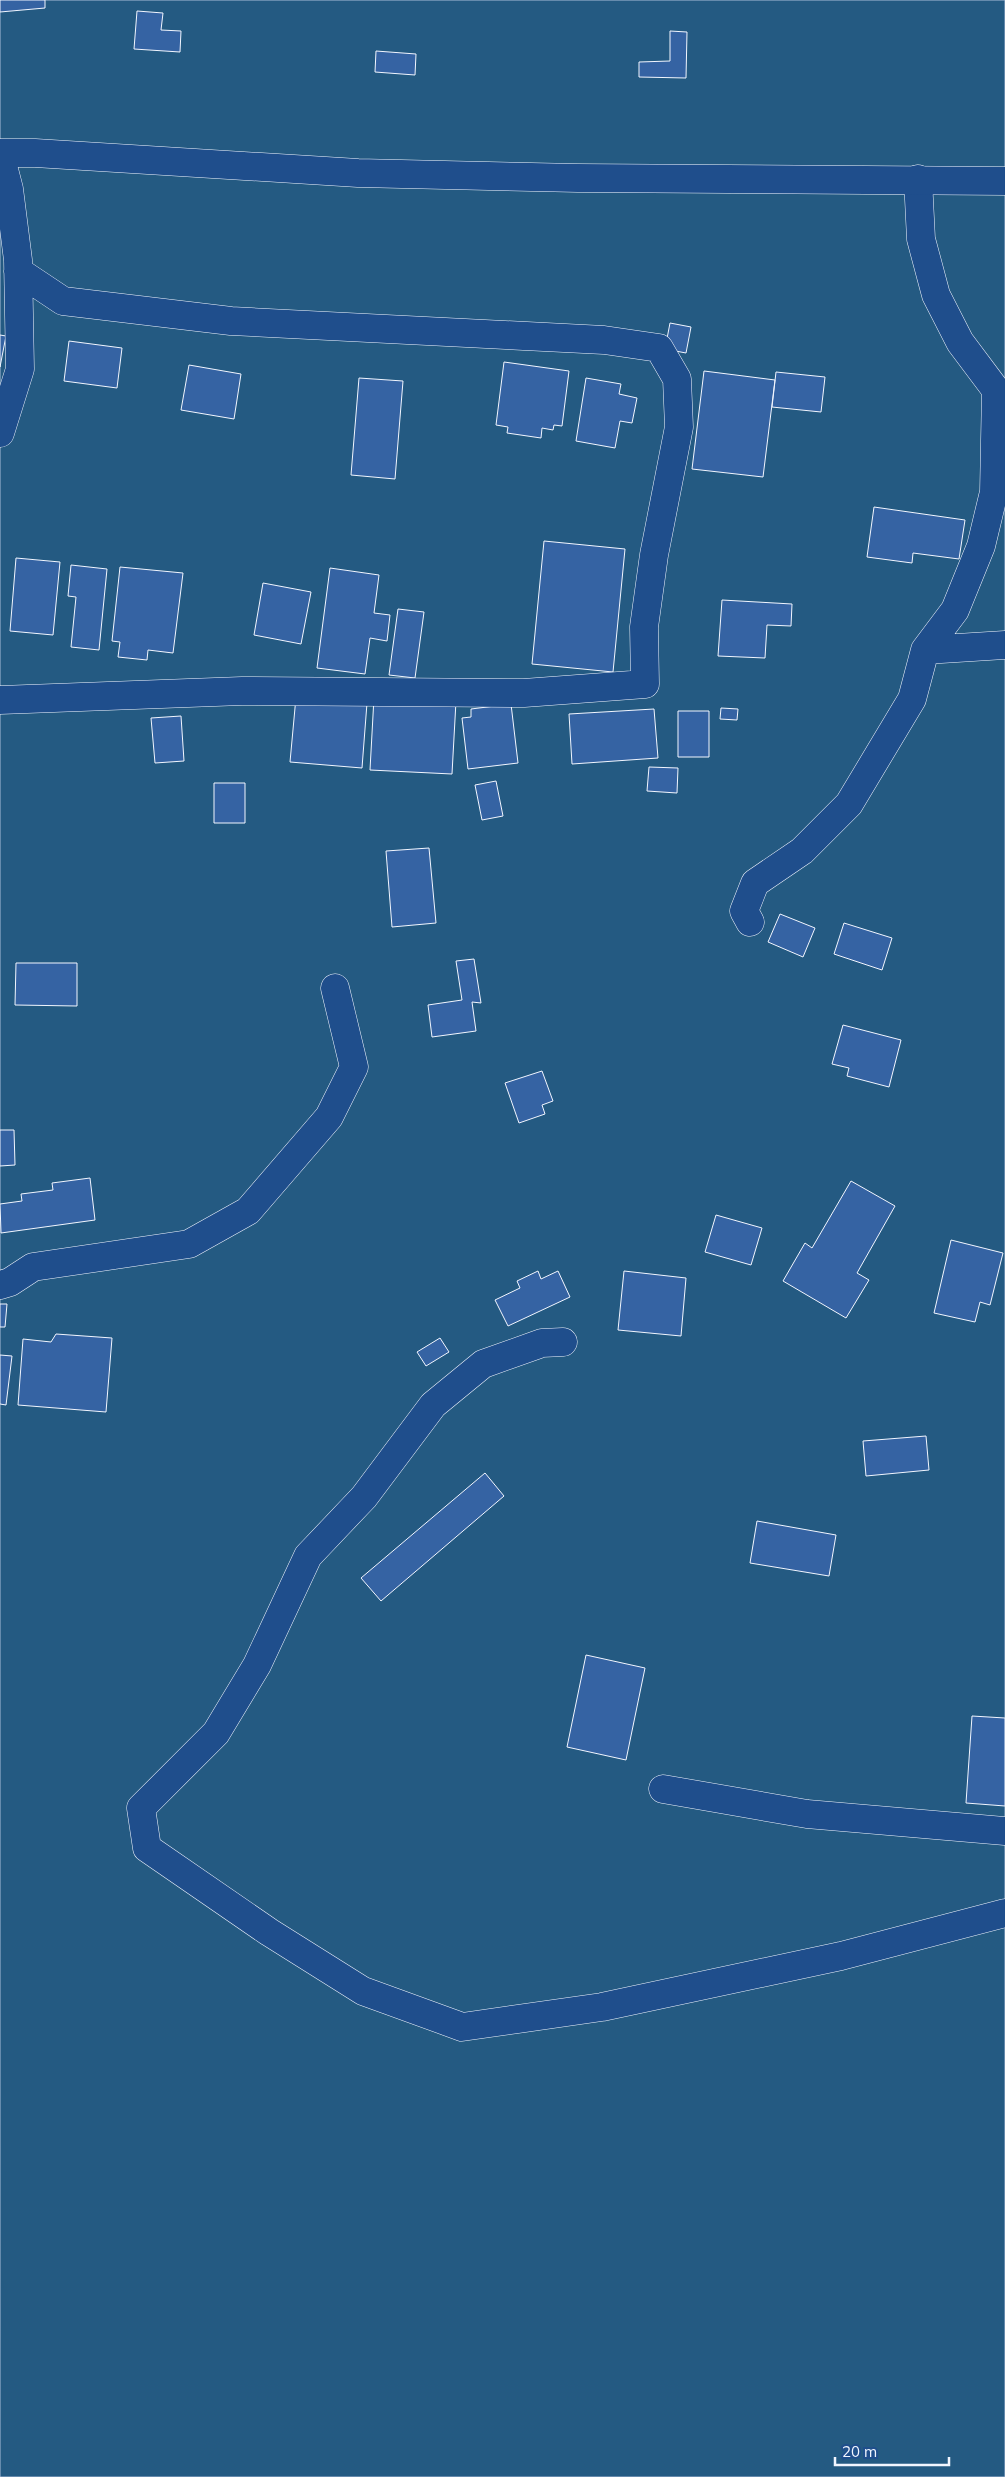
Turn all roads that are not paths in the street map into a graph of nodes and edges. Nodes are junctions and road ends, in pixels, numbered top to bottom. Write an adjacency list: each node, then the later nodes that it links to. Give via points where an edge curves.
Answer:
1 (0, 154): 2 (street, via 35,153 358,173 588,178); 4 (street, via 9,189)
2 (918, 179): 3 (street); 7 (street, via 921,239 936,295 960,342 996,390 994,492 981,546 954,610)
3 (1005, 181)
4 (18, 272): 5 (street, via 20,369); 8 (street, via 63,301 212,319 595,340 659,348 677,378 679,427 654,555 644,627 645,684 524,693 242,691)
5 (0, 432)
6 (1005, 645): 7 (street)
7 (925, 650): 9 (street, via 912,699 849,804 802,851 756,883 744,911)
8 (0, 700)
9 (750, 922)
10 (335, 988): 11 (street, via 354,1066 329,1117 248,1211 189,1244 34,1267)
11 (0, 1285)
12 (564, 1342): 15 (street, via 542,1342 483,1364 433,1405 364,1497 308,1556 257,1665 216,1733 140,1808 147,1848 269,1932 363,1991 462,2027 602,2007 841,1956)
13 (662, 1788): 14 (street, via 807,1814)
14 (1005, 1831)
15 (1005, 1912)

